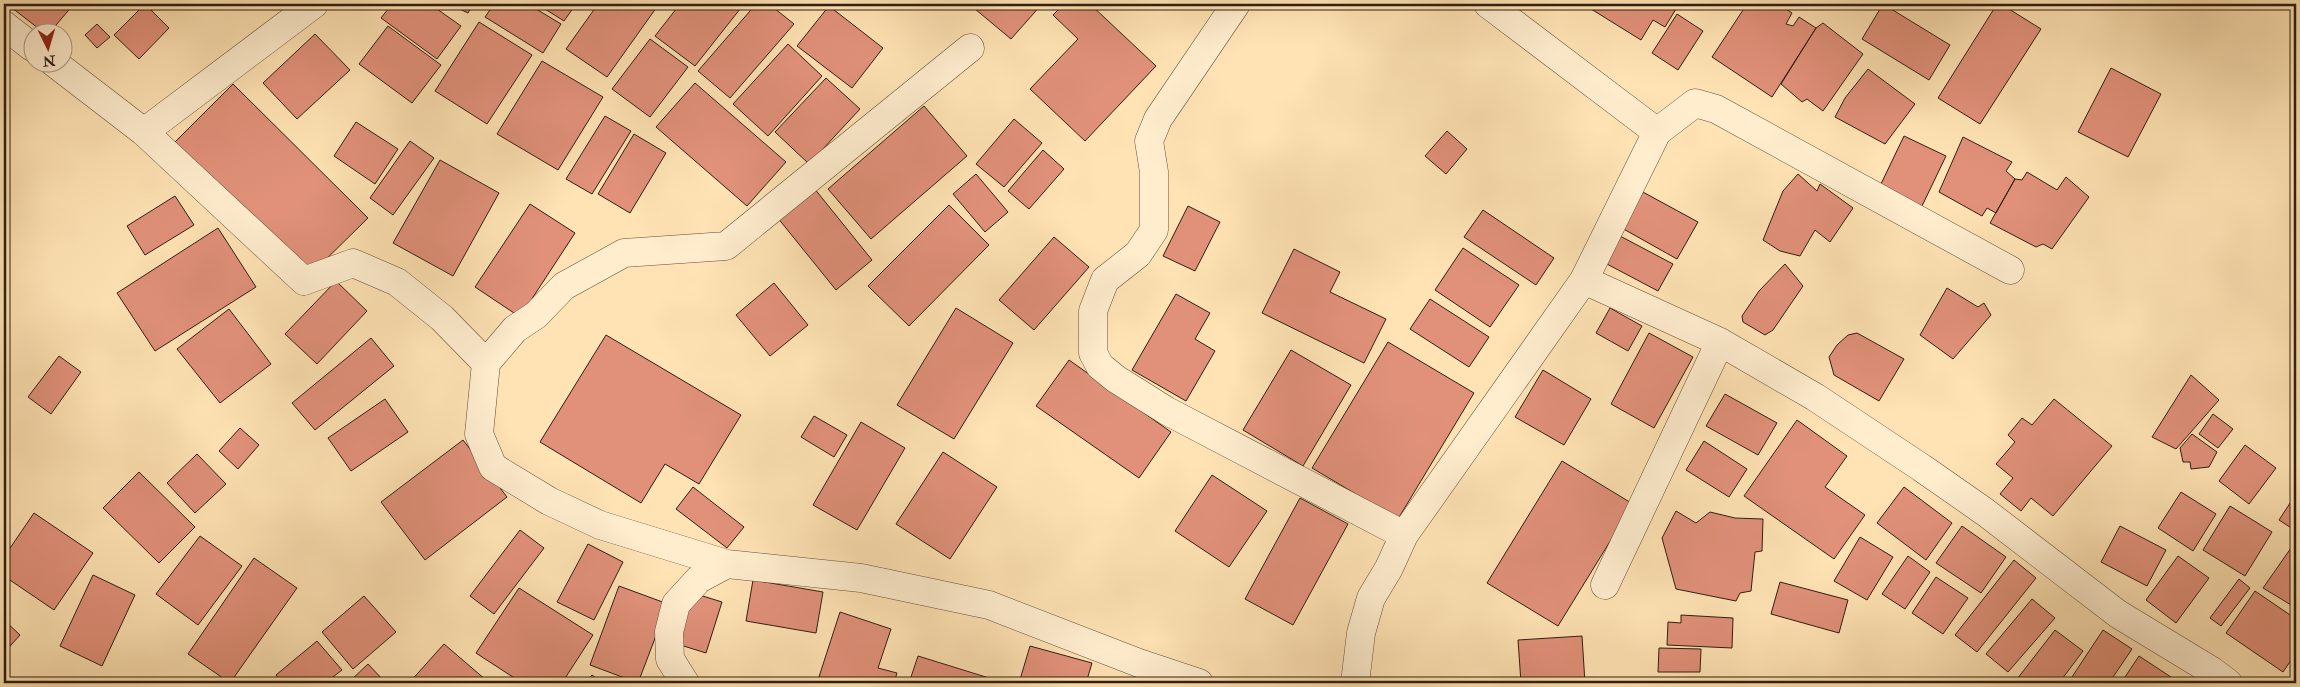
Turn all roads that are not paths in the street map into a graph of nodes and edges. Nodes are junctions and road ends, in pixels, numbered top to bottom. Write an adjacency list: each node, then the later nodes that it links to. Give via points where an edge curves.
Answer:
1 (314, 4): 8 (street)
2 (1236, 4): 14 (street, via 1158,119 1149,141 1154,172 1154,230 1138,254 1105,280 1093,311 1094,353 1100,366 1116,379 1167,411)
3 (1488, 4): 9 (street)
4 (4, 25): 5 (street)
5 (22, 39)
6 (970, 48): 13 (street, via 726,246 624,253 564,286 536,315 515,329)
7 (66, 72): 8 (street)
8 (144, 132): 13 (street, via 304,281 353,263 397,282 442,318)
9 (1657, 132): 10 (street, via 1694,102 1716,109); 11 (street)
10 (2010, 270)
11 (1584, 280): 12 (street); 14 (street)
12 (1720, 342): 16 (street); 20 (street, via 1815,397 1922,468 2118,614)
13 (486, 363): 15 (street, via 479,434 493,467 549,501 600,525)
14 (1404, 535): 19 (street, via 1371,598 1361,633)
15 (727, 564): 17 (street, via 698,579 676,604 669,632 670,659); 18 (street, via 861,578 989,605)
16 (1605, 585)
17 (685, 683)
18 (1199, 683)
19 (1355, 683)
20 (2228, 683)

